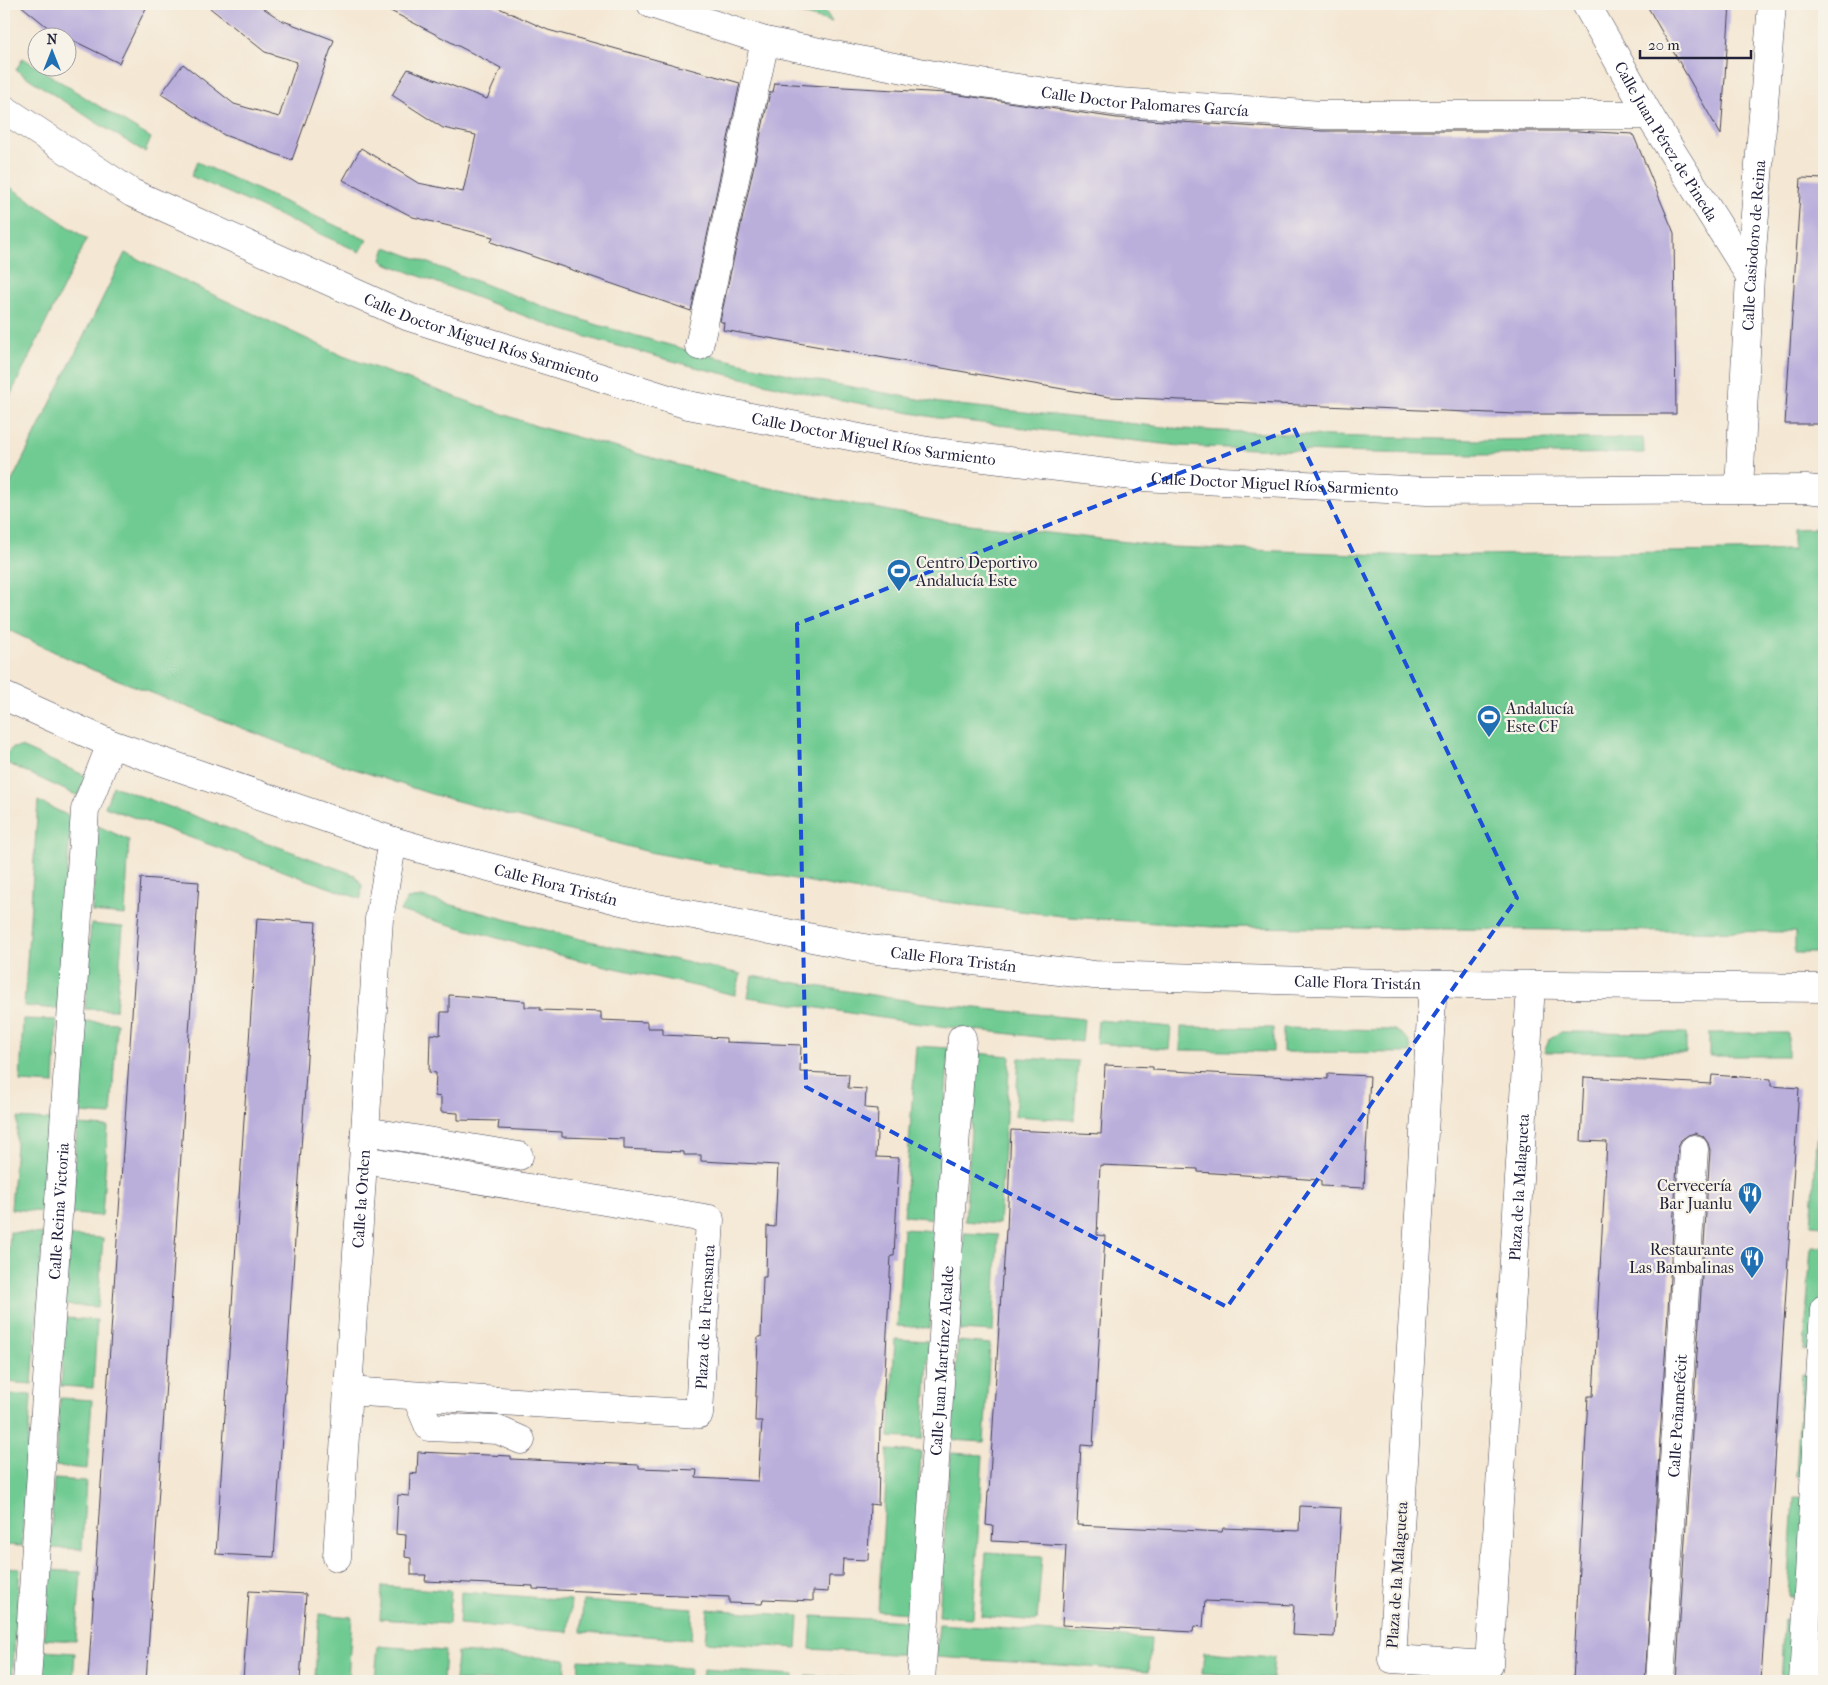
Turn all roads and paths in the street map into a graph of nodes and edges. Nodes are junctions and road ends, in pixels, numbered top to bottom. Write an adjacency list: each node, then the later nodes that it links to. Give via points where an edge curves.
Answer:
1 (651, 4): 4 (street, Calle Doctor Palomares García)
2 (1586, 4): 6 (street, Calle Juan Pérez de Pineda)
3 (1772, 4): 7 (street, Calle Casiodoro de Reina)
4 (765, 41): 6 (street, Calle Doctor Palomares García, via 954,80 1118,102 1323,115); 8 (street)
5 (4, 109): 9 (street, Calle Doctor Miguel Ríos Sarmiento, via 132,193 409,317 688,405 927,450 1140,477 1427,491)
6 (1649, 115): 7 (street, Calle Juan Pérez de Pineda)
7 (1750, 276): 9 (street, Calle Casiodoro de Reina)
8 (699, 346)
9 (1738, 489): 10 (street, Calle Doctor Miguel Ríos Sarmiento)
10 (1818, 489)
11 (4, 696): 12 (street, Calle Flora Tristán)
12 (111, 744): 13 (street, Calle Flora Tristán); 27 (street, Calle Reina Victoria, via 85,810)
13 (393, 841): 14 (street, Calle Flora Tristán, via 621,901 869,948 1094,975); 18 (street, Calle la Orden, via 379,919)
14 (1433, 984): 15 (street, Calle Flora Tristán); 15 (street, Plaza de la Malagueta, via 1392,1659 1489,1665)
15 (1531, 985): 16 (street, Calle Flora Tristán)
16 (1824, 988)
17 (962, 1038): 28 (street, Calle Juan Martínez Alcalde)
18 (366, 1131): 20 (street); 21 (street, Calle la Orden)
19 (1694, 1149): 29 (street, Calle Peñamefécit)
20 (519, 1156)
21 (364, 1160): 23 (street, Calle la Orden); 24 (street, Plaza de la Fuensanta, via 710,1219 699,1414)
22 (1824, 1309): 30 (street)
23 (348, 1392): 24 (street, Plaza de la Fuensanta); 26 (street, Calle la Orden)
24 (416, 1396): 25 (street, via 429,1427 498,1430)
25 (521, 1440)
26 (337, 1558)
27 (26, 1681)
28 (921, 1681)
29 (1660, 1681)
30 (1803, 1681)

